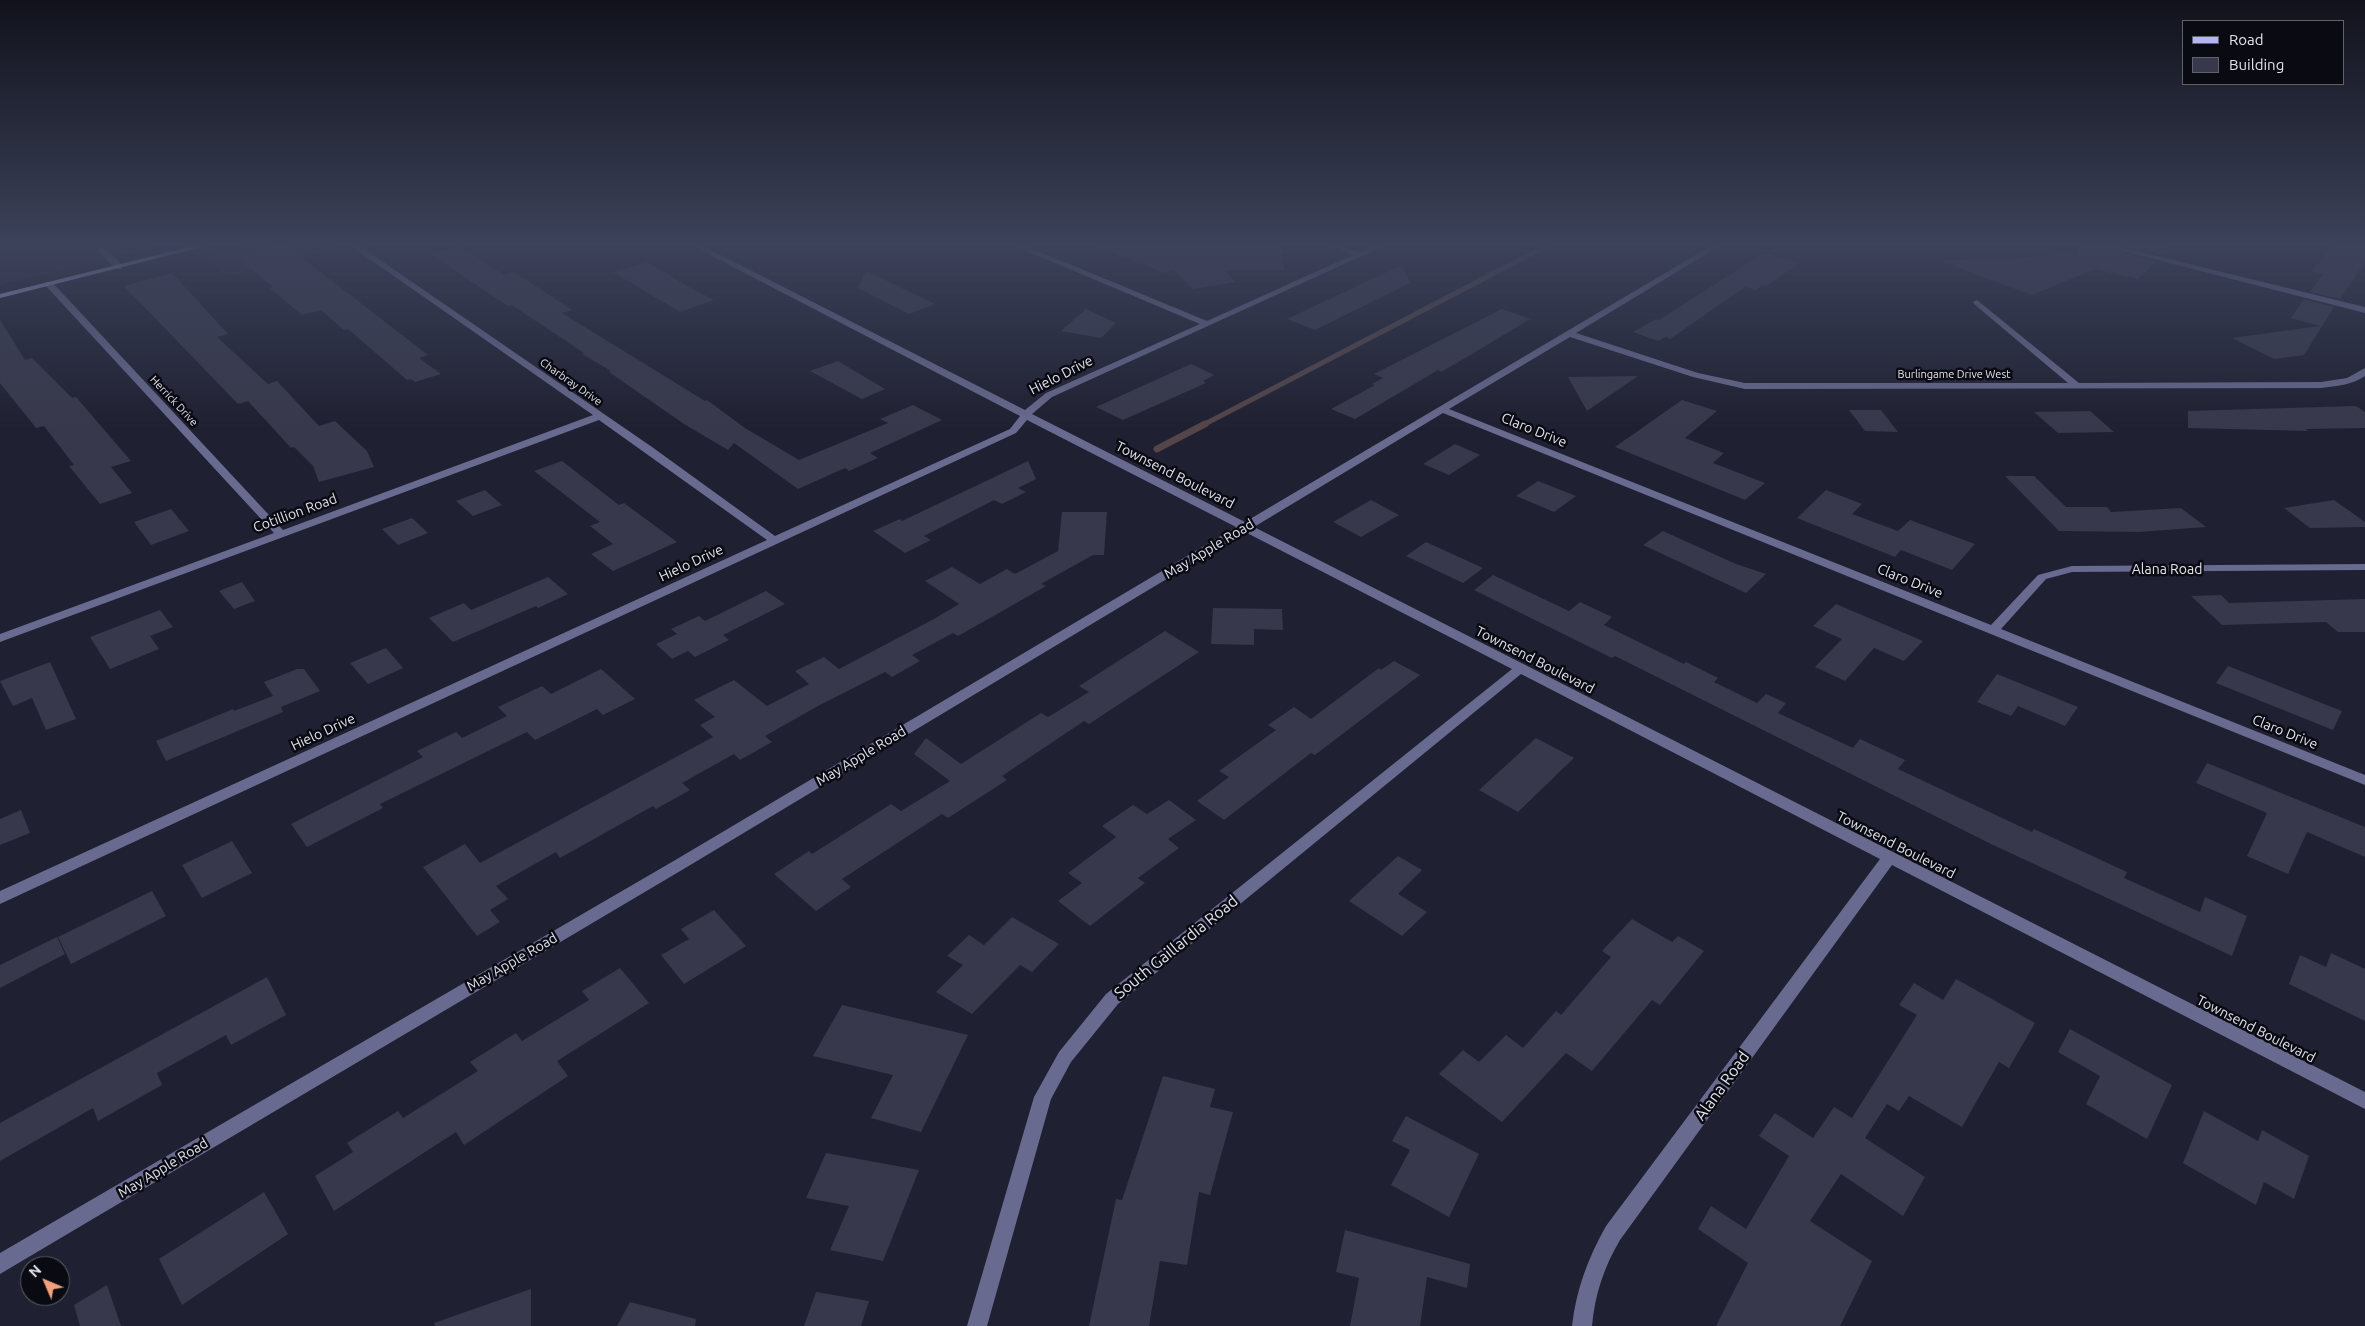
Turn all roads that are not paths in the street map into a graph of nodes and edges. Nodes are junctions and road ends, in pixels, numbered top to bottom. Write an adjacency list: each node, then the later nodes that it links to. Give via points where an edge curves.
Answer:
1 (69, 306): 18 (street, Herrick Drive)
2 (441, 306): 16 (street, Charbray Drive)
3 (813, 306): 15 (street, Townsend Boulevard)
4 (1163, 306): 10 (street)
5 (1247, 306): 10 (street, Hielo Drive)
6 (1617, 306): 11 (street, May Apple Road)
7 (1983, 306): 13 (street)
8 (2348, 306): 9 (street)
9 (2365, 310)
10 (1207, 324): 15 (street, Hielo Drive, via 1048,395)
11 (1571, 334): 13 (street, Burlingame Drive West, via 1696,375 1746,386); 14 (street, May Apple Road)
12 (2365, 371): 13 (street, Burlingame Drive West, via 2346,382 2321,385)
13 (2076, 385)
14 (1443, 410): 17 (street, May Apple Road); 21 (street, Claro Drive)
15 (1024, 414): 17 (street, Townsend Boulevard); 19 (street, Hielo Drive, via 1013,431)
16 (600, 416): 18 (street, Cotillion Road); 19 (street, Charbray Drive)
17 (1245, 527): 23 (street, Townsend Boulevard); 28 (street, May Apple Road, via 691,858)
18 (281, 534): 22 (street, Cotillion Road)
19 (775, 540): 26 (street, Hielo Drive)
20 (2365, 567): 21 (street, Alana Road, via 2072,570 2042,577)
21 (1993, 630): 24 (street, Claro Drive)
22 (0, 638)
23 (1520, 669): 25 (street, Townsend Boulevard); 29 (street, South Gaillardia Road, via 1112,998 1065,1057 1043,1097)
24 (2365, 780)
25 (1889, 858): 27 (street, Townsend Boulevard); 30 (street, Alana Road, via 1613,1233 1598,1259 1584,1299)
26 (0, 898)
27 (2365, 1101)
28 (0, 1264)
29 (977, 1326)
30 (1582, 1326)

